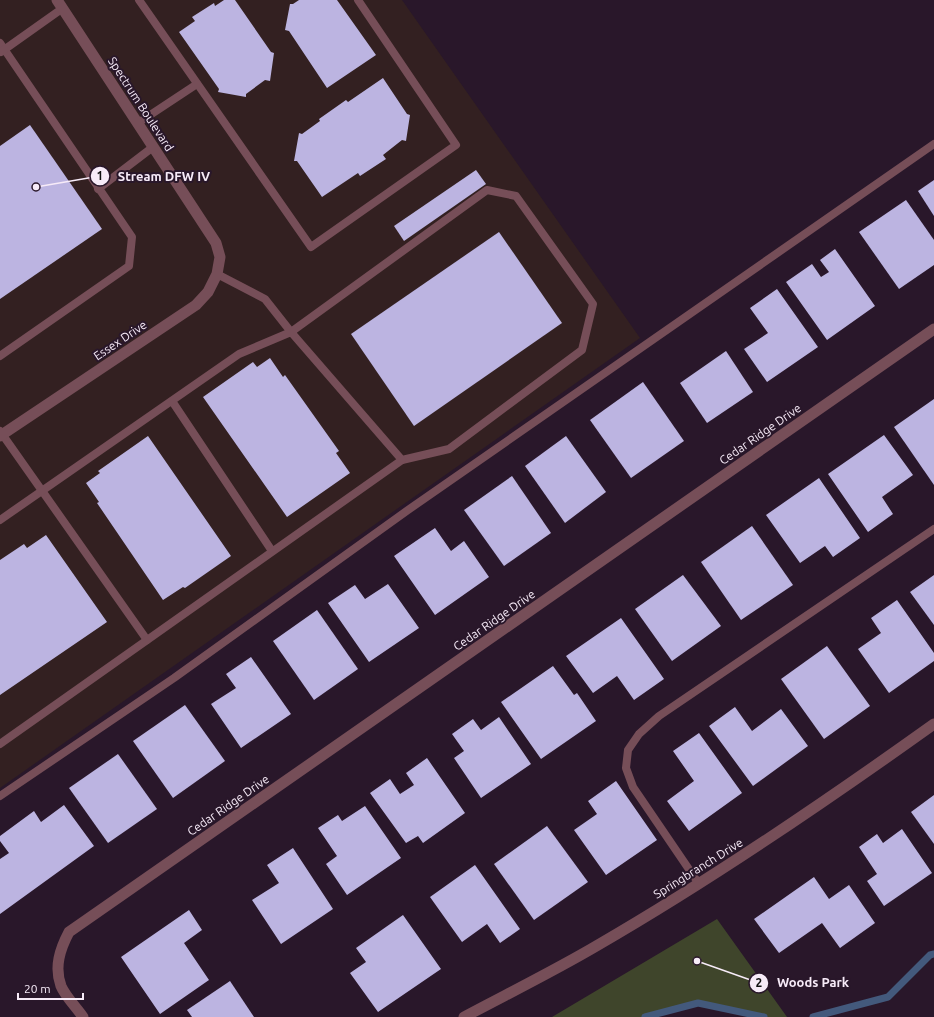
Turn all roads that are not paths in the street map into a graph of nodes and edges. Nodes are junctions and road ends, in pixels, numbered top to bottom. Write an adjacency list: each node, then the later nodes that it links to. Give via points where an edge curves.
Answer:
1 (139, 0): 5 (lane)
2 (358, 0): 5 (lane, via 456,145 311,247)
3 (60, 4): 4 (lane); 6 (street, Spectrum Boulevard)
4 (1, 48): 9 (lane)
5 (197, 84): 6 (lane)
6 (138, 123): 8 (street, Spectrum Boulevard)
7 (934, 144): 25 (lane, via 408,510 174,678)
8 (153, 147): 9 (lane); 10 (street, Spectrum Boulevard)
9 (98, 189): 14 (lane, via 132,237 129,266)
10 (216, 243): 11 (street, Essex Drive, via 220,258)
11 (217, 274): 13 (lane, via 265,299); 16 (street, Essex Drive, via 208,292 196,305)
12 (934, 329): 27 (street, Cedar Ridge Drive, via 69,932 60,951 58,971 61,987)
13 (291, 332): 15 (lane, via 239,354); 17 (lane); 17 (lane, via 487,190 516,196 593,304 582,350 449,449)
14 (0, 356)
15 (172, 401): 18 (lane); 21 (lane)
16 (1, 434): 18 (lane)
17 (402, 460): 21 (lane)
18 (42, 492): 19 (lane); 22 (lane)
19 (0, 520)
20 (934, 529): 26 (lane, via 660,716 639,734 628,750 626,768 633,787)
21 (272, 551): 22 (lane)
22 (147, 640): 24 (lane)
23 (934, 724): 26 (street, Springbranch Drive)
24 (0, 744)
25 (0, 796)
26 (699, 884): 28 (street, Springbranch Drive, via 597,946)
27 (83, 1017)
28 (464, 1017)

